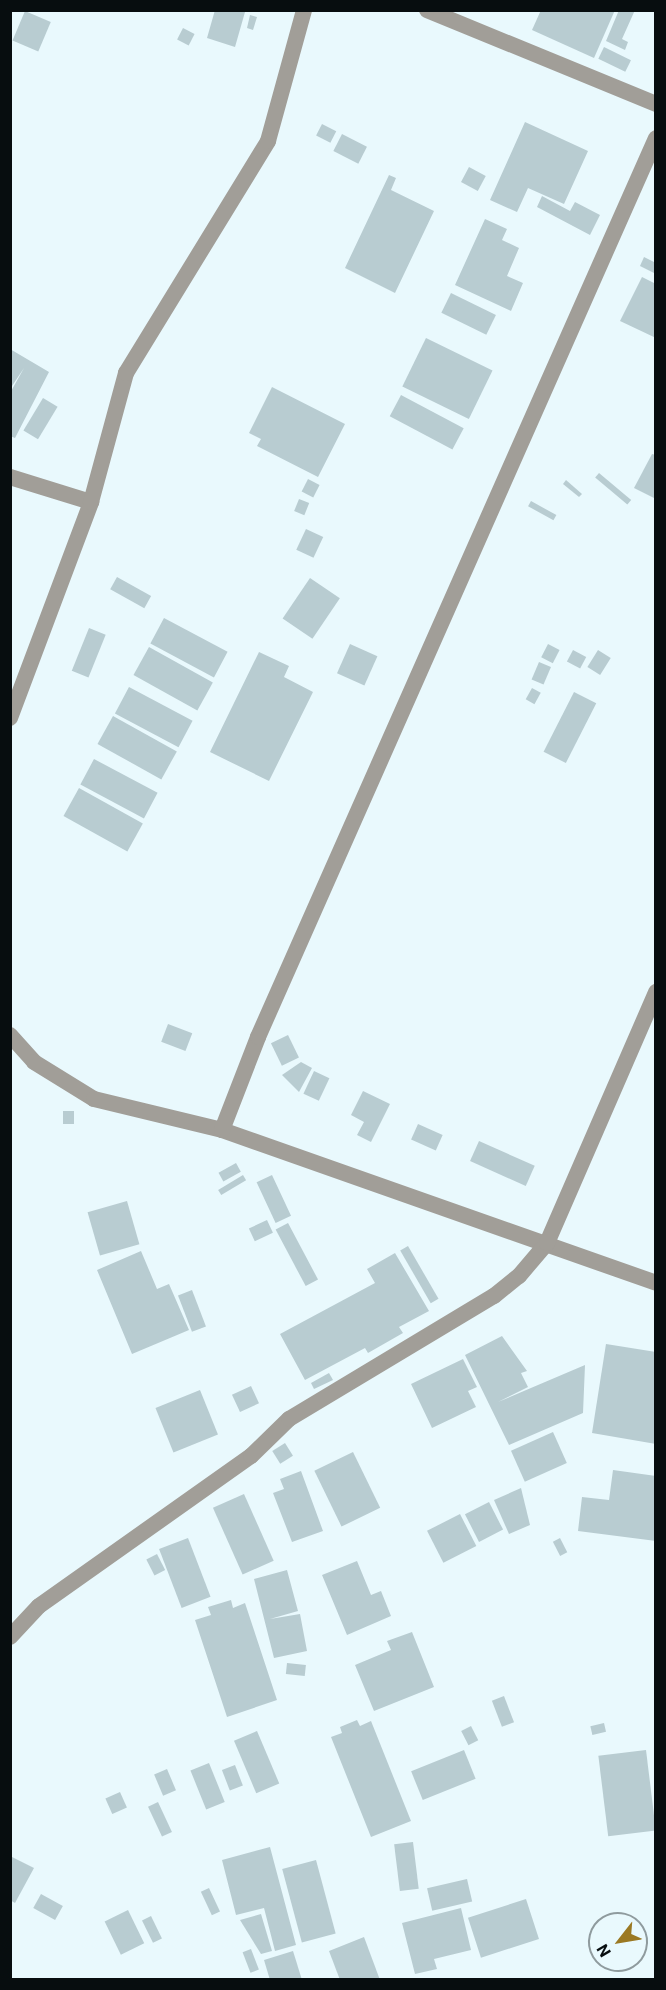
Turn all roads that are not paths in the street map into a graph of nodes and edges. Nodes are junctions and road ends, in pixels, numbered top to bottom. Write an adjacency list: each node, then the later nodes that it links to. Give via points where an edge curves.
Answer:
1 (304, 10): 6 (street, via 268,141 126,373)
2 (427, 10): 3 (street)
3 (656, 104)
4 (656, 138): 10 (street, via 258,1036)
5 (10, 477): 6 (street)
6 (91, 502): 7 (street)
7 (10, 718)
8 (656, 992): 11 (street)
9 (10, 1035): 10 (street, via 34,1062 94,1099)
10 (222, 1130): 11 (street)
11 (547, 1243): 12 (street); 13 (street, via 494,1296 289,1419 251,1456 39,1606)
12 (656, 1283)
13 (10, 1637)

